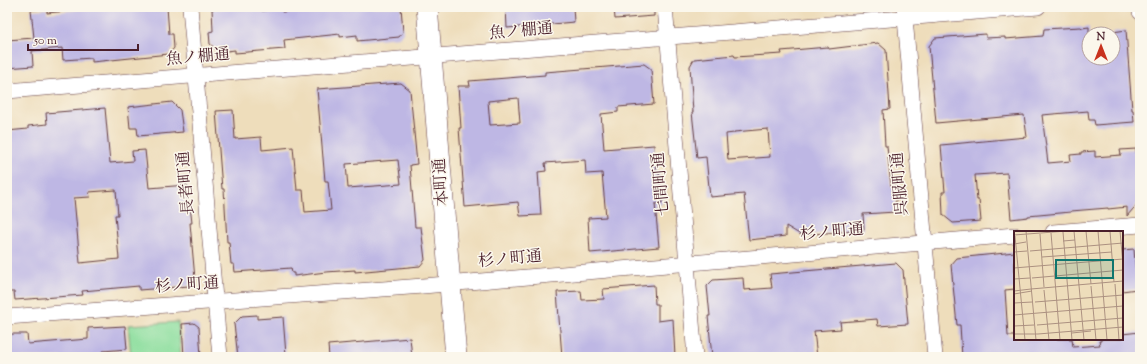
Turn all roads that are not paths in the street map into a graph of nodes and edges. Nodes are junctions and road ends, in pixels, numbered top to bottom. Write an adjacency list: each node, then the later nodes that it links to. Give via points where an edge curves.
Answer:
1 (190, 7): 10 (street, 長者町通)
2 (427, 7): 9 (street, 本町通)
3 (665, 7): 8 (street, 七間町通)
4 (1038, 7): 7 (street, 魚ノ棚通)
5 (1140, 7): 6 (street)
6 (1140, 12)
7 (904, 13): 8 (street, 魚ノ棚通); 15 (street, 呉服町通)
8 (668, 38): 9 (street, 魚ノ棚通); 16 (street, 七間町通)
9 (432, 57): 10 (street, 魚ノ棚通); 17 (street, 本町通)
10 (196, 76): 11 (street, 魚ノ棚通); 18 (street, 長者町通)
11 (7, 91)
12 (1140, 225): 13 (street)
13 (1065, 231)
14 (1014, 235): 15 (street, 杉ノ町通)
15 (924, 243): 16 (street, 杉ノ町通); 23 (street, 呉服町通)
16 (687, 263): 17 (street, 杉ノ町通); 22 (street, 七間町通)
17 (450, 283): 18 (street, 杉ノ町通); 21 (street, 本町通)
18 (214, 302): 19 (street, 杉ノ町通); 20 (street, 長者町通)
19 (7, 317)
20 (220, 357)
21 (456, 357)
22 (696, 357)
23 (935, 357)

